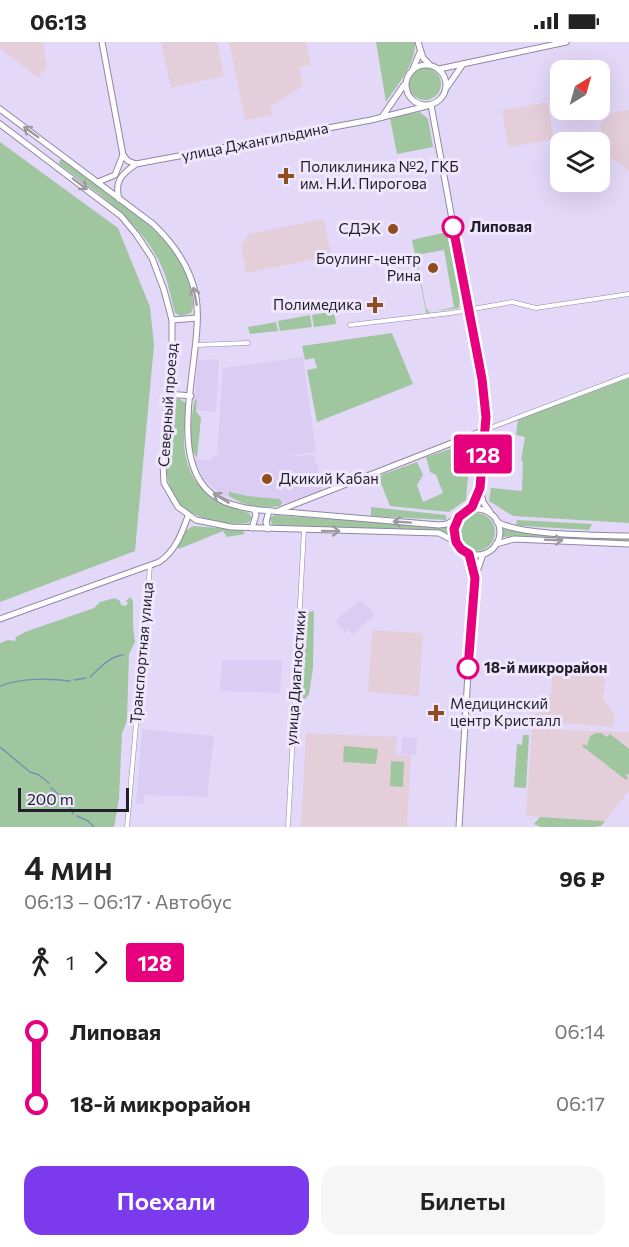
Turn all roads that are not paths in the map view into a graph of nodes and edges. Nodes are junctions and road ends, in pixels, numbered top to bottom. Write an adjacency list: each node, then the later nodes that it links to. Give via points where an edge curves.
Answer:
1 (102, 42): 16 (main road)
2 (418, 42): 4 (main road)
3 (566, 42): 5 (main road)
4 (420, 52): 6 (main road); 7 (main road)
5 (463, 64): 8 (main road); 10 (main road)
6 (431, 65): 7 (main road); 8 (main road)
7 (413, 69): 9 (main road)
8 (439, 69): 10 (main road)
9 (405, 83): 11 (main road, via 411,99); 13 (main road)
10 (446, 89): 11 (main road, via 443,96)
11 (429, 105): 13 (main road, улица Джангильдина); 22 (main road)
12 (0, 109): 15 (main road, Северный проезд, one-way to 12)
13 (382, 117): 18 (main road, улица Джангильдина)
14 (0, 124): 17 (main road, Северный проезд)
15 (59, 153): 17 (main road); 19 (main road, Северный проезд)
16 (123, 155): 18 (main road); 19 (main road, via 115,175)
17 (52, 163): 24 (main road, Северный проезд, one-way to 24, via 112,208 136,234 158,272)
18 (136, 164): 20 (main road, via 120,176)
19 (98, 182): 20 (main road, Северный проезд)
20 (119, 198): 23 (main road, Северный проезд, one-way to 20, via 196,296 180,255 153,224)
21 (629, 294): 22 (street, via 536,308 512,302)
22 (470, 310): 25 (street); 31 (main road, via 483,387)
23 (197, 318): 24 (main road); 27 (main road, Северный проезд)
24 (172, 320): 29 (main road, Северный проезд)
25 (350, 325)
26 (248, 342): 27 (street)
27 (196, 345): 30 (main road, Северный проезд)
28 (629, 375): 31 (street)
29 (168, 394): 30 (main road); 38 (main road, Северный проезд, via 164,483)
30 (191, 396): 33 (main road, Северный проезд, one-way to 30, via 221,500 195,471 188,442)
31 (485, 430): 32 (main road); 35 (main road)
32 (480, 488): 36 (main road); 37 (main road)
33 (254, 509): 34 (main road, Северный проезд); 41 (main road)
34 (269, 510): 35 (main road, Северный проезд); 42 (main road)
35 (278, 511): 39 (main road, Северный проезд, one-way to 35, via 439,525)
36 (467, 511): 37 (main road); 39 (main road)
37 (491, 514): 40 (main road)
38 (188, 516): 41 (main road, via 204,523); 50 (main road, via 169,554)
39 (459, 517): 45 (main road, via 454,529)
40 (498, 522): 44 (main road, via 532,531); 46 (main road)
41 (252, 528): 42 (main road)
42 (268, 529): 43 (main road)
43 (304, 530): 45 (main road, one-way to 45, via 439,534); 54 (street, улица Диагностики)
44 (629, 536)
45 (456, 542): 48 (main road)
46 (496, 544): 47 (main road, one-way to 47, via 514,539); 49 (main road)
47 (629, 544)
48 (469, 554): 49 (main road); 51 (main road)
49 (483, 554): 51 (main road)
50 (150, 566): 52 (main road, Транспортная улица); 53 (street, Транспортная улица)
51 (475, 578): 55 (main road)
52 (0, 619)
53 (127, 827)
54 (288, 827)
55 (459, 827)

